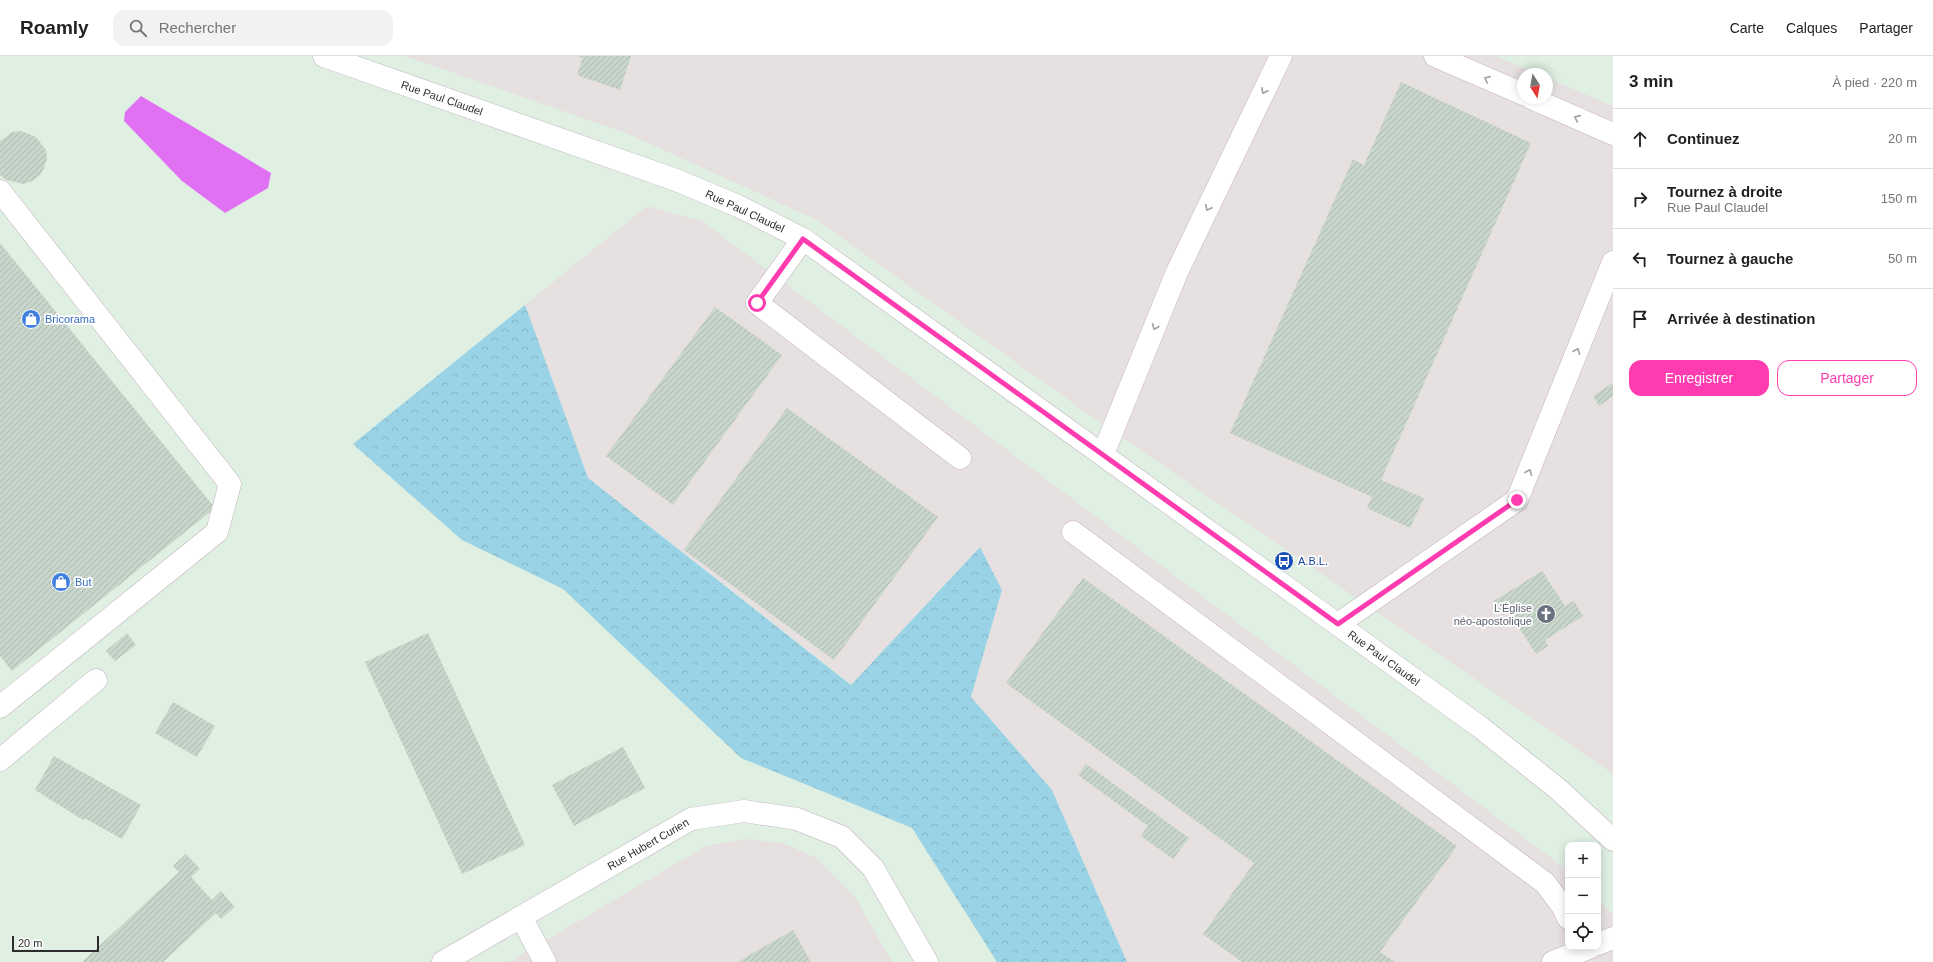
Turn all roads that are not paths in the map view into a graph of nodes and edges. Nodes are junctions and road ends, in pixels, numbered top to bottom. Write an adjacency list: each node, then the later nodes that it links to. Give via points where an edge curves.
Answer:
1 (324, 56): 4 (street, Rue Paul Claudel)
2 (1281, 56): 11 (street, one-way to 11, via 1177,272)
3 (1435, 56): 5 (street, one-way to 3)
4 (359, 61): 9 (street, Rue Paul Claudel, via 676,180 738,206)
5 (1517, 91)
6 (1545, 104): 7 (street, one-way to 6)
7 (1613, 134)
8 (0, 191): 16 (street, via 230,484 217,532)
9 (803, 239): 11 (street, Rue Paul Claudel); 12 (street, via 757,303)
10 (1613, 262): 14 (street, one-way to 10, via 1517,500)
11 (1103, 454): 14 (street, Rue Paul Claudel)
12 (960, 458)
13 (1072, 532): 19 (street, via 1545,883)
14 (1338, 624): 18 (street, Rue Paul Claudel, via 1480,727 1558,789)
15 (96, 680): 17 (street)
16 (0, 707)
17 (0, 760)
18 (1613, 840)
19 (1566, 914)
20 (521, 917): 24 (street, Rue Hubert Curien); 25 (street); 26 (street, Rue Hubert Curien, via 691,819 744,811 796,819 842,837 873,868)
21 (1613, 938): 22 (street)
22 (1601, 942)
23 (1581, 950): 27 (street)
24 (443, 962)
25 (546, 962)
26 (927, 962)
27 (1554, 962)

